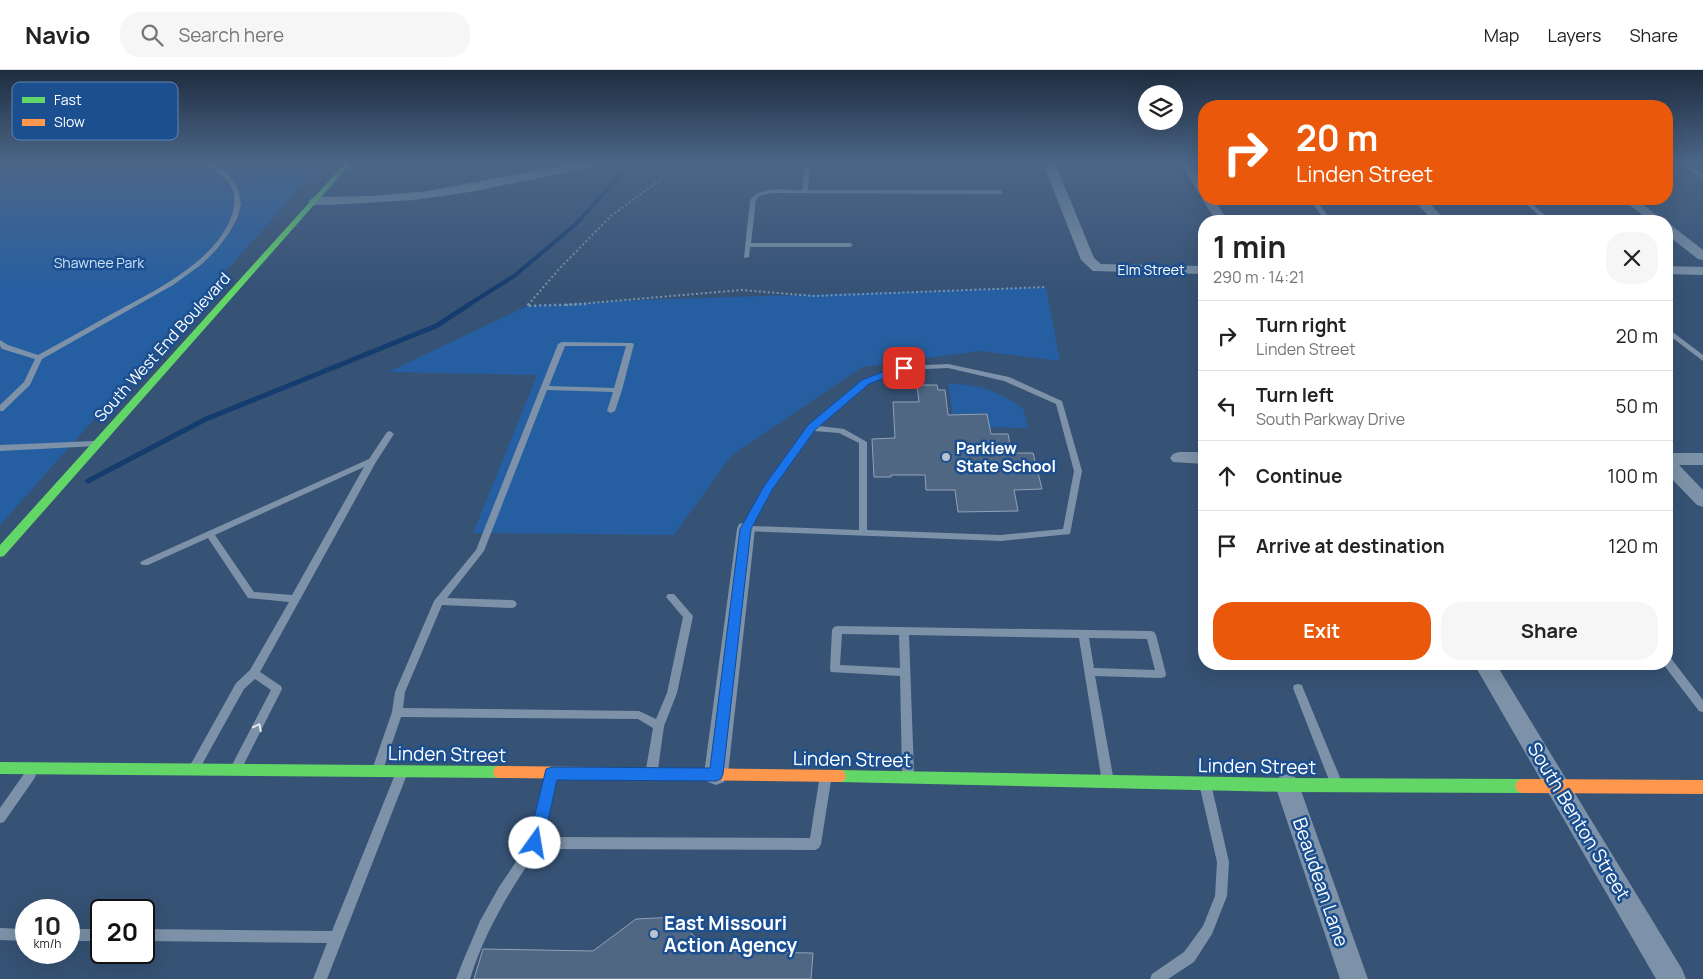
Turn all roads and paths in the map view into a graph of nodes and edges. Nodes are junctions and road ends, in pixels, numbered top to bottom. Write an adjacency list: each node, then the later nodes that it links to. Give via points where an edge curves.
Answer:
1 (238, 205): 23 (lane, via 233,222 221,241 200,263 171,285)
2 (310, 205): 31 (street, South West End Boulevard)
3 (625, 205): 20 (path, via 559,269 527,306 742,290 814,296)
4 (752, 205): 14 (lane)
5 (1066, 205): 17 (street, Elm Street, via 1088,260 1098,268)
6 (1425, 205): 9 (street)
7 (1531, 205): 10 (lane)
8 (1637, 205): 11 (street)
9 (1434, 215)
10 (1541, 215)
11 (1650, 215)
12 (1673, 233): 15 (street)
13 (850, 244): 14 (lane)
14 (748, 245): 16 (lane)
15 (1703, 256)
16 (746, 257)
17 (1198, 270)
18 (1673, 270): 19 (street)
19 (1703, 271)
20 (1046, 287)
21 (1673, 335): 24 (lane)
22 (0, 342): 23 (lane, via 4,347)
23 (39, 358): 27 (lane, via 27,383)
24 (1703, 359)
25 (545, 388): 26 (lane); 26 (lane, via 562,344 630,344); 47 (lane, via 480,551)
26 (618, 390): 28 (lane)
27 (0, 409)
28 (611, 411)
29 (812, 428): 40 (lane, via 768,488); 41 (lane, via 841,431 863,442); 41 (lane, via 865,382 904,368 948,366 1006,379 1059,404 1078,471 1067,532 1001,538)
30 (390, 434): 36 (lane)
31 (97, 444): 32 (lane); 43 (street, South West End Boulevard)
32 (0, 448)
33 (1179, 458): 34 (street)
34 (1198, 458)
35 (1703, 459): 37 (street)
36 (372, 461): 42 (lane); 46 (lane)
37 (1673, 461)
38 (1673, 469): 39 (street)
39 (1703, 501)
40 (746, 529): 41 (lane); 67 (street)
41 (863, 533)
42 (210, 534): 44 (lane); 46 (lane, via 251,596)
43 (0, 553)
44 (145, 563)
45 (671, 597): 59 (lane, via 688,616 672,693)
46 (293, 599): 55 (lane)
47 (439, 601): 48 (lane); 58 (lane, via 400,692)
48 (512, 604)
49 (904, 632): 50 (lane); 53 (lane); 53 (lane, via 837,630 835,669)
50 (1082, 634): 54 (lane); 54 (lane, via 1151,635 1161,674)
51 (1673, 669): 57 (lane)
52 (1489, 670): 73 (street, South Benton Street)
53 (906, 672): 70 (lane)
54 (1089, 672): 71 (lane)
55 (254, 673): 62 (lane, via 240,686); 63 (lane, one-way to 55, via 277,689)
56 (1298, 688): 75 (lane)
57 (1703, 708)
58 (397, 712): 59 (lane, via 639,715); 64 (lane)
59 (659, 726): 68 (lane)
60 (0, 768): 61 (street, Linden Street)
61 (34, 768): 62 (street, Linden Street); 77 (lane)
62 (193, 770): 63 (street, Linden Street)
63 (235, 770): 64 (street, Linden Street)
64 (377, 771): 65 (street, Linden Street)
65 (402, 772): 66 (street, Linden Street); 82 (lane)
66 (552, 773): 68 (street, Linden Street); 78 (lane)
67 (716, 774): 68 (street, Linden Street); 69 (street, Linden Street)
68 (652, 775)
69 (826, 776): 70 (street, Linden Street); 78 (lane, via 815,844)
70 (908, 778): 71 (street, Linden Street)
71 (1108, 781): 72 (street, Linden Street)
72 (1205, 783): 74 (street, Linden Street); 85 (lane, via 1224,862 1221,896 1208,930 1188,957)
73 (1556, 784): 75 (street, Linden Street); 76 (street, Linden Street); 87 (street, South Benton Street)
74 (1287, 785): 75 (street, Linden Street); 86 (street, Beaudean Lane)
75 (1337, 785)
76 (1703, 787)
77 (0, 818)
78 (535, 843): 84 (lane, via 500,898 470,955)
79 (0, 934): 80 (lane)
80 (15, 935)
81 (155, 935): 82 (lane)
82 (336, 936): 83 (lane)
83 (320, 979)
84 (463, 979)
85 (1157, 979)
86 (1354, 979)
87 (1672, 979)

